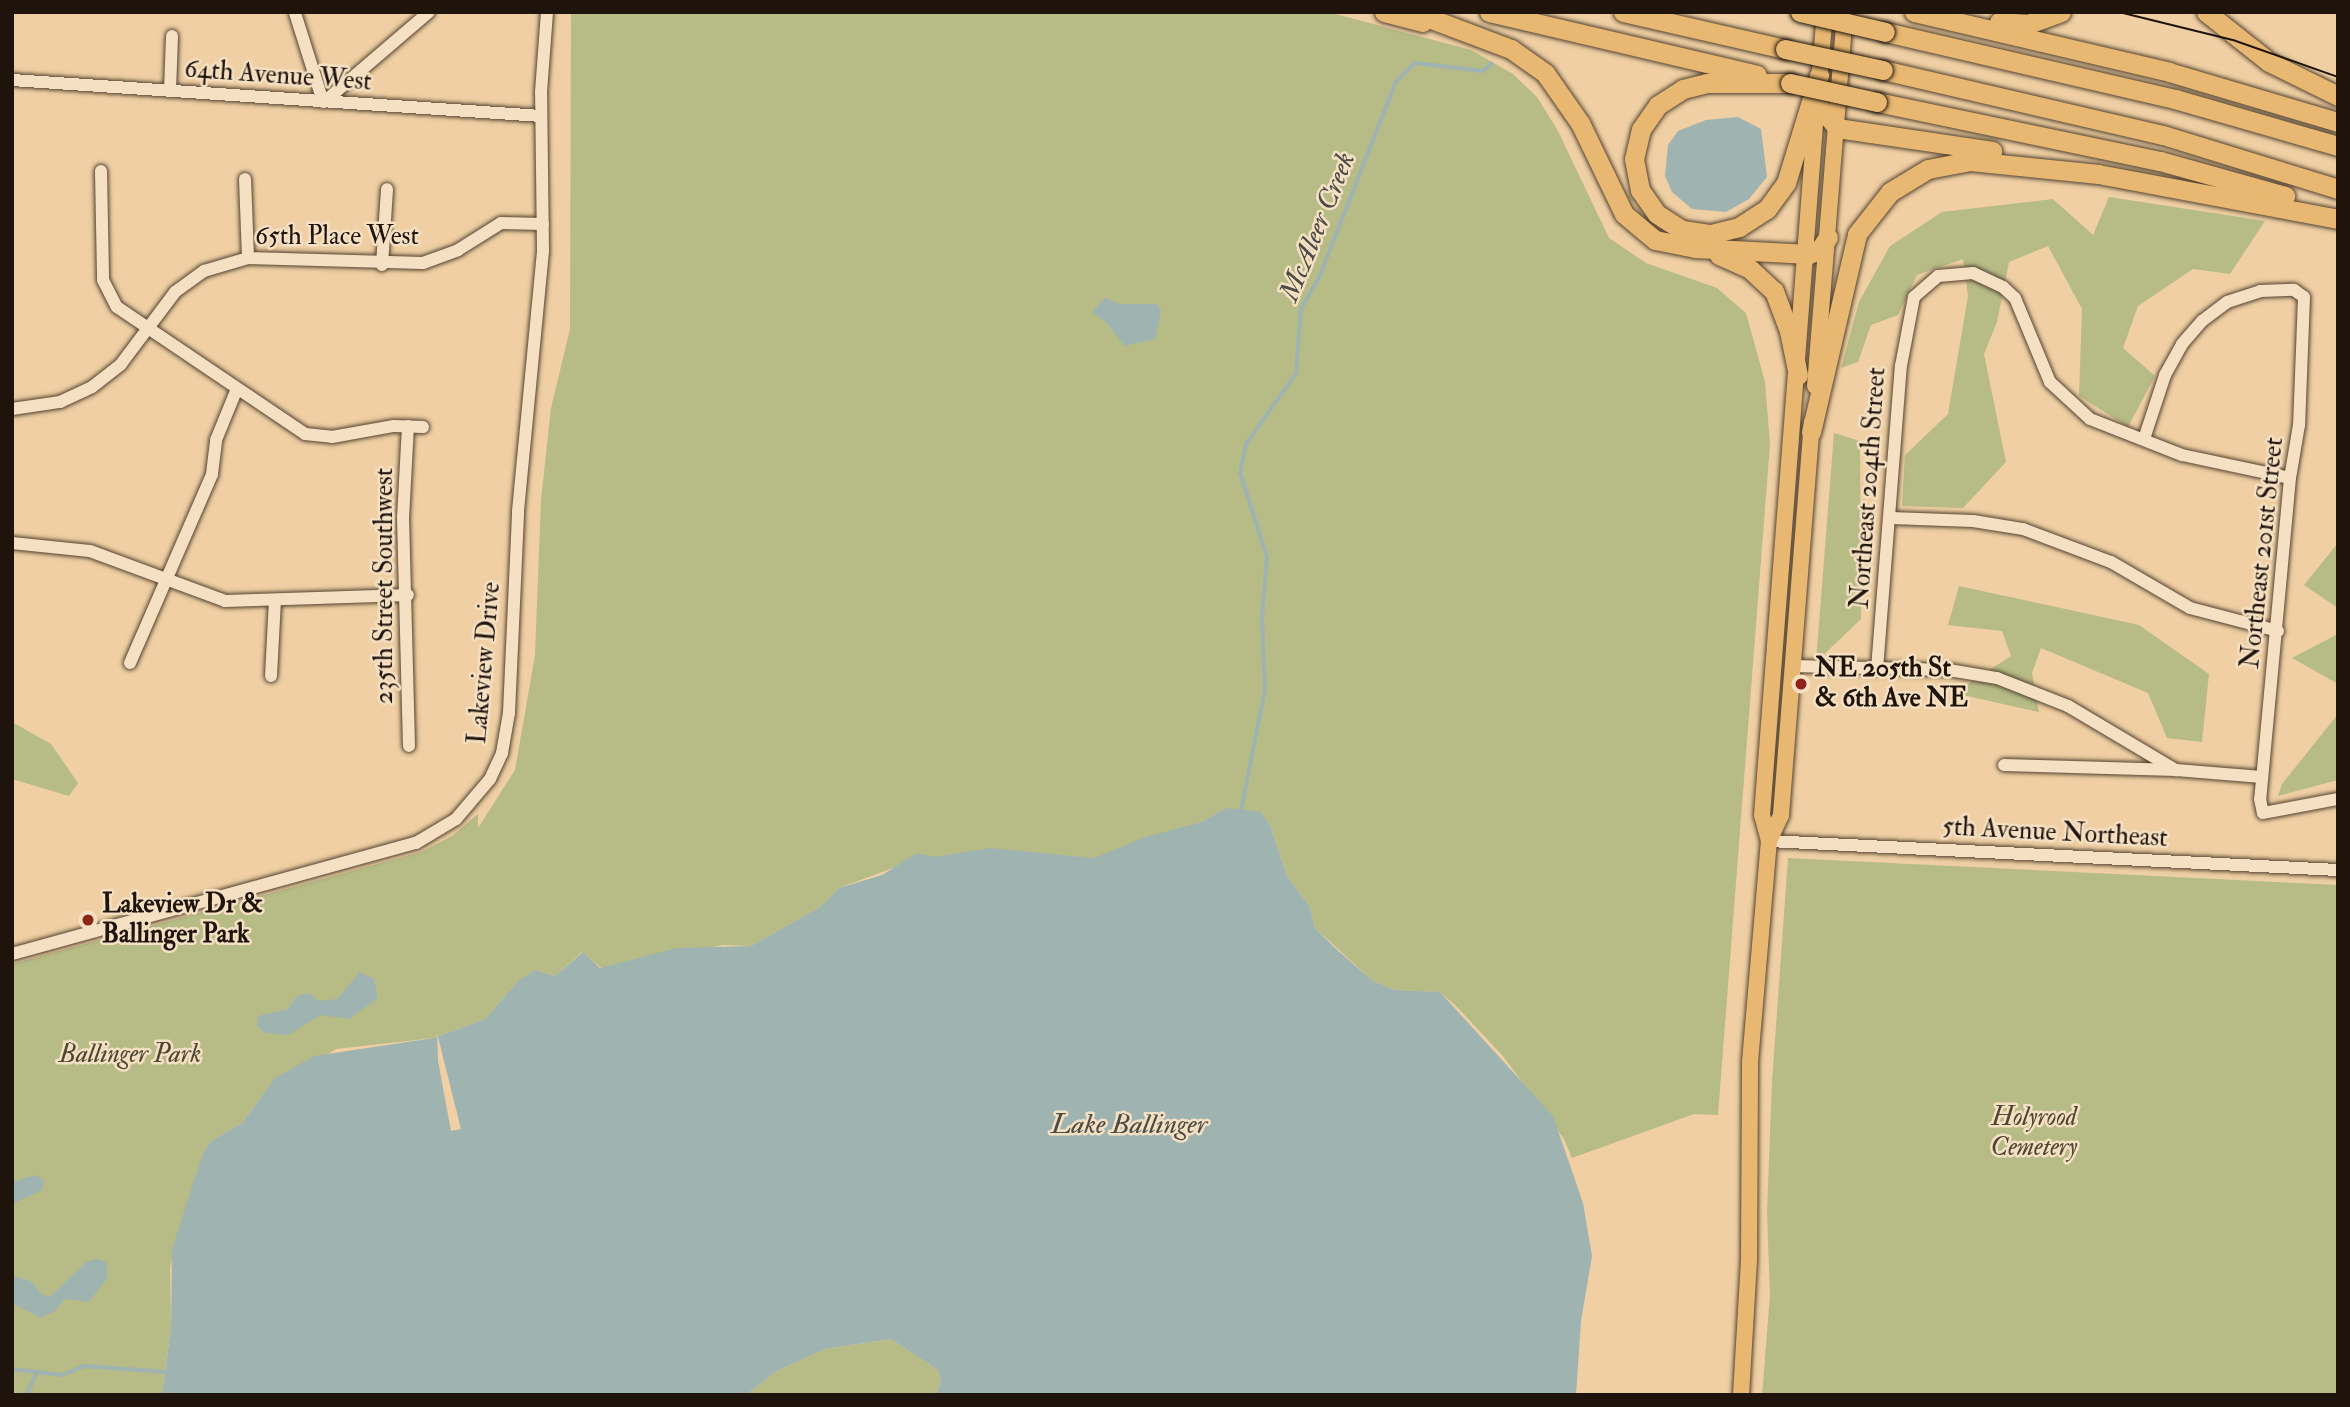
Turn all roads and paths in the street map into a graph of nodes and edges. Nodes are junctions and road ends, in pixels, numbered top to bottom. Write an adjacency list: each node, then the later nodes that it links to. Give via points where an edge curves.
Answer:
1 (429, 12): 22 (street)
2 (547, 12): 24 (street, Lakeview Drive)
3 (1384, 12): 16 (highway)
4 (1413, 12): 16 (highway)
5 (1489, 12): 19 (highway)
6 (1622, 12): 32 (highway, bridge, via 2175,138)
7 (1800, 12): 27 (highway, bridge, via 2175,99)
8 (1825, 12): 17 (main road)
9 (1845, 12): 26 (main road)
10 (1914, 12): 25 (highway, via 2169,72)
11 (1923, 12): 12 (highway, via 2028,24)
12 (2062, 12)
13 (2206, 12): 21 (highway, via 2269,62)
14 (295, 13): 22 (street)
15 (172, 36): 20 (street)
16 (1489, 39): 36 (highway, via 1528,59 1564,96 1607,186 1630,222 1655,240)
17 (1819, 75): 19 (highway, via 1792,168 1767,209 1739,227 1711,234 1682,230 1657,214 1640,190 1634,159 1641,128 1658,105 1683,89 1707,83); 23 (main road)
18 (12, 80): 20 (street, 64th Avenue West)
19 (1790, 82): 33 (highway, bridge, via 2218,175)
20 (170, 91): 22 (street, 64th Avenue West)
21 (2338, 96)
22 (323, 102): 24 (street, 64th Avenue West)
23 (1817, 103): 26 (highway); 37 (main road)
24 (541, 116): 34 (street, Lakeview Drive)
25 (2338, 122)
26 (1837, 128): 29 (highway, via 2086,166); 35 (main road)
27 (2338, 146)
28 (101, 171): 40 (street, via 105,289 117,307)
29 (2098, 174): 33 (highway); 46 (highway, via 1954,162 1928,169 1890,192 1866,218 1850,251)
30 (245, 179): 38 (street)
31 (387, 189): 39 (street)
32 (2338, 189)
33 (2338, 218)
34 (543, 225): 39 (street, 65th Place West, via 501,223 458,250 423,263); 68 (street, Lakeview Drive, via 518,511 508,727 497,765 481,793 441,830 407,846)
35 (1828, 237): 37 (highway); 46 (main road)
36 (1695, 248): 37 (highway); 41 (highway, via 1750,269 1774,291)
37 (1809, 254): 41 (main road)
38 (248, 258): 39 (street, 65th Place West); 40 (street, 65th Place West, via 204,271 175,292)
39 (382, 265)
40 (148, 329): 42 (street); 43 (street, 65th Place West, via 121,364 92,387 60,402)
41 (1798, 375): 55 (main road)
42 (236, 391): 44 (street, via 296,430 315,436); 51 (street, via 216,440 212,474)
43 (12, 409)
44 (408, 426): 45 (street); 52 (street, 235th Street Southwest, via 403,517)
45 (423, 427)
46 (1811, 432): 57 (main road)
47 (2144, 439): 48 (street, via 2182,455); 48 (street, Northeast 201st Street, via 2165,375 2202,321 2227,302 2260,291 2294,290 2304,297 2299,425); 49 (street, Northeast 204th Street, via 2090,419 2062,397 2043,369 2015,298 1990,279 1955,271 1938,276 1914,297 1911,311 1901,366)
48 (2290, 478): 54 (street, Northeast 201st Street)
49 (1891, 518): 54 (street, via 1973,521 2023,530 2111,562 2190,608); 58 (street, Northeast 204th Street)
50 (12, 543): 51 (street, via 90,551)
51 (165, 580): 53 (street, via 213,600); 56 (street)
52 (408, 595): 53 (street); 61 (street, 235th Street Southwest)
53 (275, 600): 59 (street)
54 (2277, 631): 64 (street, Northeast 201st Street)
55 (1775, 638): 57 (main road); 60 (main road)
56 (130, 663)
57 (1793, 666): 58 (street); 60 (main road, via 1784,671); 66 (main road, via 1781,815)
58 (1877, 669): 63 (street, via 1949,670 2037,690)
59 (271, 676)
60 (1770, 714): 66 (main road, via 1762,815)
61 (409, 746)
62 (2004, 765): 63 (street)
63 (2176, 770): 64 (street)
64 (2262, 777): 65 (street, Northeast 201st Street, via 2263,813)
65 (2338, 799)
66 (1769, 841): 67 (street, 5th Avenue Northeast); 69 (main road, via 1749,1074 1749,1261)
67 (2338, 870)
68 (12, 954)
69 (1741, 1395)

